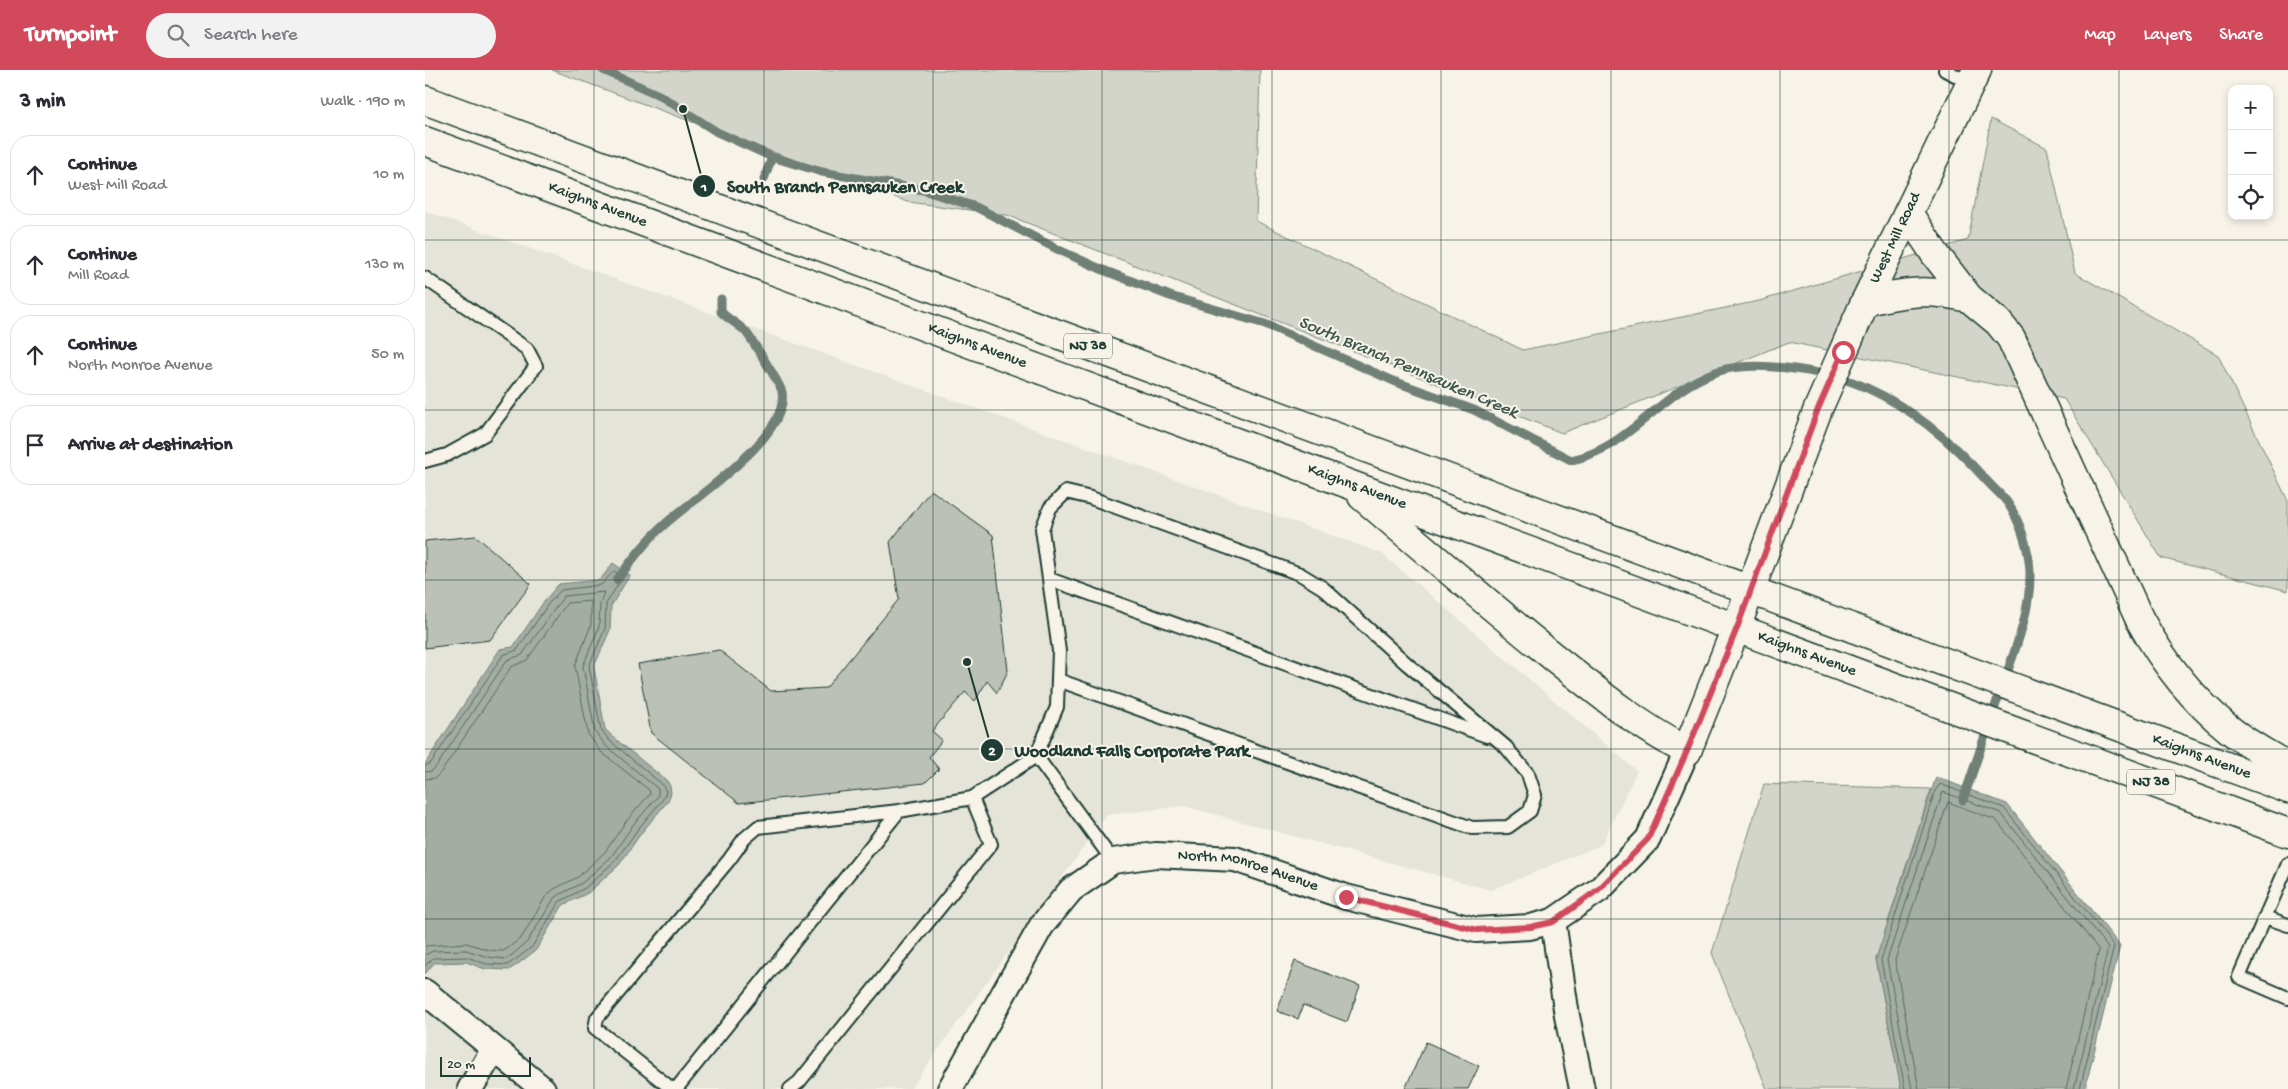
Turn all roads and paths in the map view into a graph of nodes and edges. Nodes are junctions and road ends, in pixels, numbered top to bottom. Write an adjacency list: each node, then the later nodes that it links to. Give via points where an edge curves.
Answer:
1 (1945, 70): 2 (lane)
2 (1974, 76): 5 (main road, West Mill Road)
3 (425, 100): 12 (main road, Kaighns Avenue / NJ 38)
4 (425, 141): 10 (main road, Kaighns Avenue / NJ 38)
5 (1908, 213): 7 (main road); 8 (main road, West Mill Road)
6 (425, 278): 9 (lane, via 527,349 536,366 485,434 447,455)
7 (1969, 298): 8 (main road, via 1914,291); 18 (main road, via 1998,322 2011,338 2153,643 2187,688 2214,716)
8 (1865, 302): 12 (main road, West Mill Road, via 1818,409)
9 (425, 460)
10 (1347, 484): 13 (main road, Kaighns Avenue / NJ 38); 16 (main road, via 1612,704)
11 (1049, 579): 14 (lane, via 1059,651); 15 (lane); 15 (lane, via 1042,529 1050,508 1066,492 1091,498 1300,574 1323,588)
12 (1750, 592): 13 (main road, West Mill Road); 19 (main road, Kaighns Avenue / NJ 38)
13 (1737, 628): 16 (main road, West Mill Road); 22 (main road, Kaighns Avenue / NJ 38)
14 (1058, 680): 15 (lane, via 1472,828 1509,828 1529,811 1535,795 1528,774); 17 (lane, via 1057,707)
15 (1496, 739)
16 (1687, 751): 26 (street, via 1648,839 1599,889)
17 (1036, 756): 20 (lane); 23 (lane)
18 (2288, 768)
19 (2288, 789)
20 (972, 798): 21 (lane); 34 (lane, via 991,844 799,1082)
21 (899, 811): 33 (lane); 33 (lane, via 758,827 744,839 597,1018 595,1028)
22 (2288, 833)
23 (1113, 861): 26 (street, North Monroe Avenue, via 1156,855 1235,859 1346,897 1477,930 1530,927); 35 (street, North Monroe Avenue, via 1071,890 1042,926)
24 (2288, 864): 25 (lane)
25 (2265, 917): 27 (lane); 29 (lane, via 2239,977)
26 (1553, 922): 36 (street)
27 (2288, 925)
28 (431, 997): 30 (street)
29 (2288, 998)
30 (494, 1049): 31 (street); 32 (street)
31 (470, 1089)
32 (543, 1089)
33 (674, 1089)
34 (790, 1089)
35 (950, 1089)
36 (1582, 1089)

